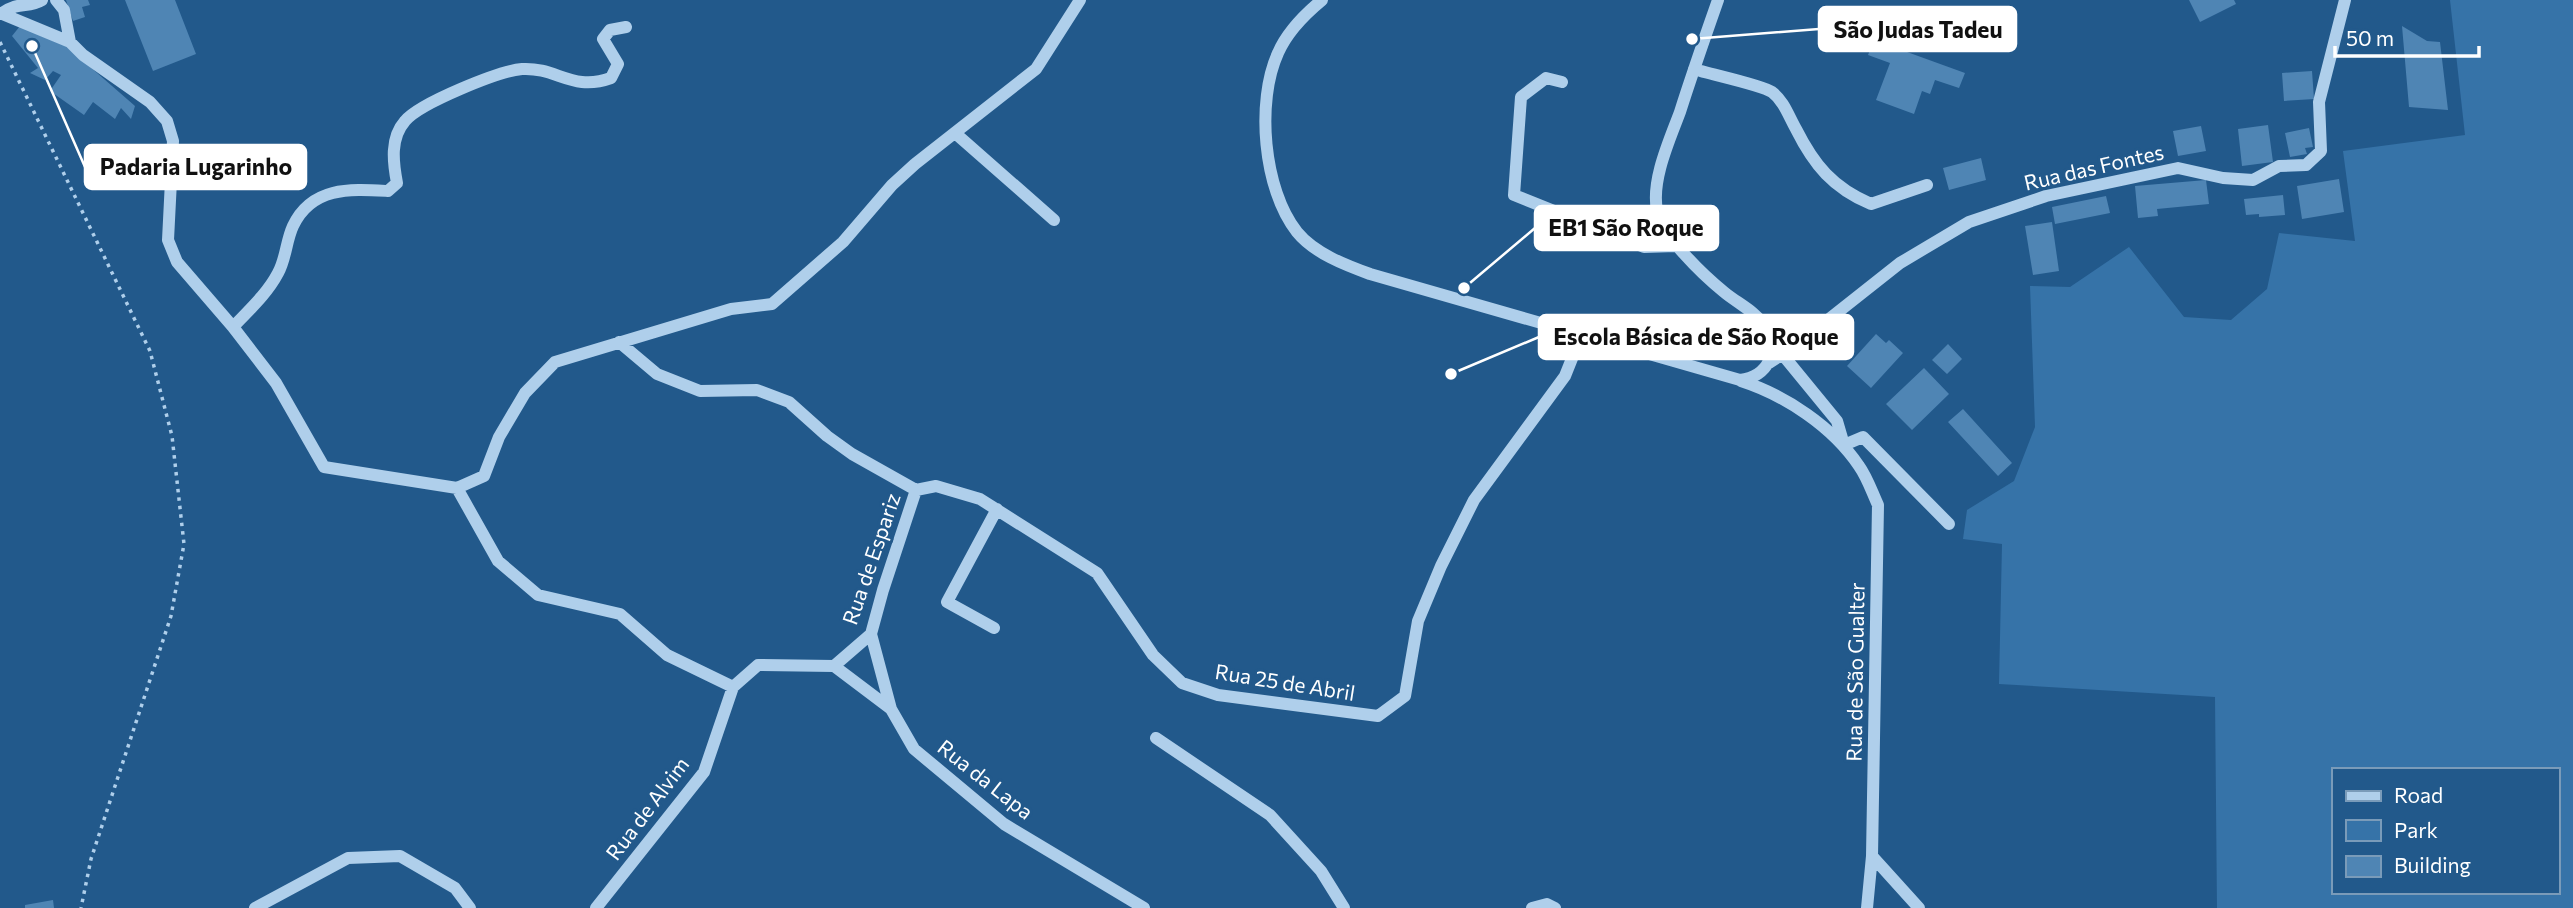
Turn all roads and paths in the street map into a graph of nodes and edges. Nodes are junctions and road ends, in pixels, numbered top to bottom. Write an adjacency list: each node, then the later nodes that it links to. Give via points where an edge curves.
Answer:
1 (42, 0): 7 (street, via 13,4)
2 (56, 0): 10 (street, via 64,10)
3 (1080, 0): 13 (street, via 1036,69)
4 (1322, 0): 18 (street, Rua de São Gualter, via 1293,28 1278,51 1265,104 1271,174 1282,208 1297,233 1348,266)
5 (1718, 0): 11 (street)
6 (2345, 0): 20 (street, Rua das Fontes, via 2319,102 2321,152 2306,164 2278,166 2253,180 2178,168 2046,196 1969,222 1900,263)
7 (1, 13): 10 (street)
8 (626, 27): 17 (street, via 610,30 603,39 618,64 611,78 582,84 524,69 502,73 428,104 405,120 394,140 397,183 388,191 347,188 325,194 307,208 293,225 280,270 268,290)
9 (0, 41): 38 (path, via 150,351 172,436 184,544 171,616 91,859)
10 (70, 42): 17 (street, via 150,102 167,121 173,141 168,240 177,262)
11 (1694, 69): 14 (street, via 1771,91 1828,178 1848,194 1871,204); 16 (street, via 1658,176 1657,211)
12 (1562, 82): 16 (street, via 1546,78 1521,97 1514,195 1644,247)
13 (955, 133): 15 (street); 19 (street, via 892,185 843,242 772,304 731,309)
14 (1927, 185)
15 (1054, 220)
16 (1676, 246): 20 (street, via 1757,316)
17 (233, 327): 27 (street, via 276,383 324,467)
18 (1581, 336): 24 (street, Rua de São Gualter); 29 (street, Rua 25 de Abril, via 1565,376 1474,500 1418,621 1405,696 1378,716 1218,695 1182,683 1153,655 1097,573)
19 (619, 342): 27 (street, via 555,362 525,393 499,436 484,477); 28 (street, Rua 25 de Abril, via 657,374 700,391 757,390 789,402 852,454)
20 (1783, 348): 21 (street, via 1772,353); 22 (street)
21 (1769, 363): 22 (street, via 1781,362); 23 (street)
22 (1793, 369): 26 (street, Rua de São Gualter, via 1838,421)
23 (1760, 373): 24 (street); 25 (street)
24 (1740, 380): 25 (street, Rua de São Gualter)
25 (1764, 390): 26 (street, Rua de São Gualter, via 1811,418)
26 (1844, 445): 30 (street, via 1863,437); 37 (street, Rua de São Gualter, via 1862,469 1878,505)
27 (457, 488): 34 (street, via 498,561 538,594 620,614 667,655)
28 (916, 490): 29 (street, Rua 25 de Abril, via 936,486); 32 (street, Rua de Espariz)
29 (997, 509): 31 (street, via 947,602)
30 (1949, 524)
31 (995, 628)
32 (872, 634): 33 (street, Rua de Espariz); 35 (street)
33 (834, 666): 34 (street, via 758,665); 35 (street)
34 (733, 687): 41 (street, Rua de Alvim, via 704,772)
35 (891, 709): 42 (street, Rua da Lapa, via 914,749 1004,824)
36 (1156, 738): 43 (street, via 1269,815 1321,871)
37 (1872, 856): 46 (street, Rua de São Gualter); 47 (street)
38 (81, 908)
39 (255, 908): 40 (street, via 348,858 400,856 456,888)
40 (470, 908)
41 (596, 908)
42 (1144, 908)
43 (1344, 908)
44 (1532, 908): 45 (street, via 1546,904)
45 (1555, 908)
46 (1867, 908)
47 (1919, 908)

